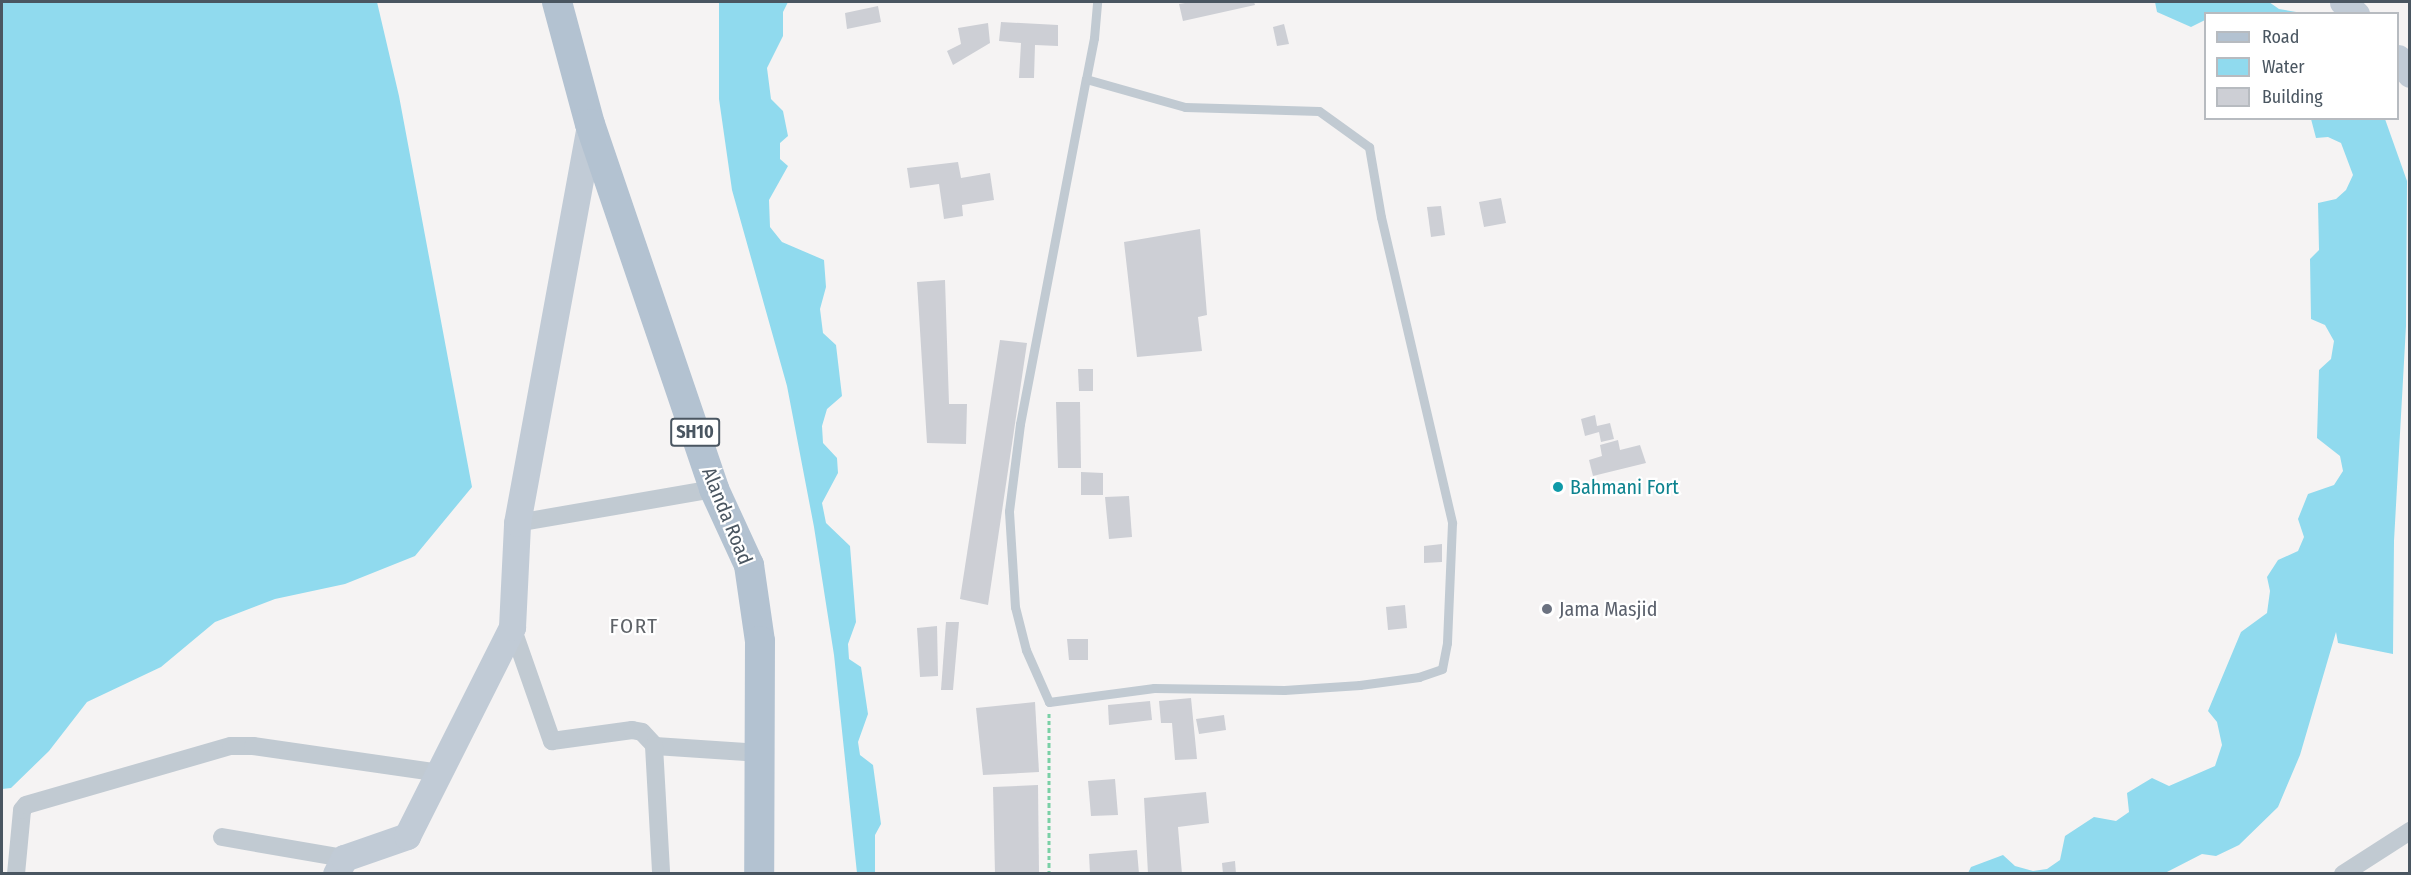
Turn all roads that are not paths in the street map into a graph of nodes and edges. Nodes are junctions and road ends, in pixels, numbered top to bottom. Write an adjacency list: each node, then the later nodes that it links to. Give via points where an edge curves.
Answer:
1 (557, 2): 6 (main road, Alanda Road / SH10)
2 (1097, 2): 5 (lane)
3 (2399, 61): 4 (street)
4 (2409, 74)
5 (1086, 79): 5 (lane, via 1020,424 1010,511 1015,607 1026,650 1049,702 1154,688 1284,690 1419,678 1442,669 1447,643 1452,523 1369,147 1319,111 1185,107)
6 (590, 124): 7 (main road, Alanda Road / SH10); 8 (street)
7 (714, 489): 8 (street); 11 (main road, Alanda Road / SH10, via 749,565 760,641)
8 (517, 523): 9 (street)
9 (512, 627): 10 (street, via 552,741 632,730 642,732); 12 (street)
10 (654, 746): 11 (street); 16 (street)
11 (761, 753): 18 (main road, Alanda Road / SH10)
12 (441, 773): 15 (street, via 407,836); 17 (street, via 231,746 26,805 22,810)
13 (2409, 831): 19 (street)
14 (222, 837): 15 (street)
15 (340, 866)
16 (661, 872)
17 (16, 873)
18 (759, 873)
19 (2343, 873)

